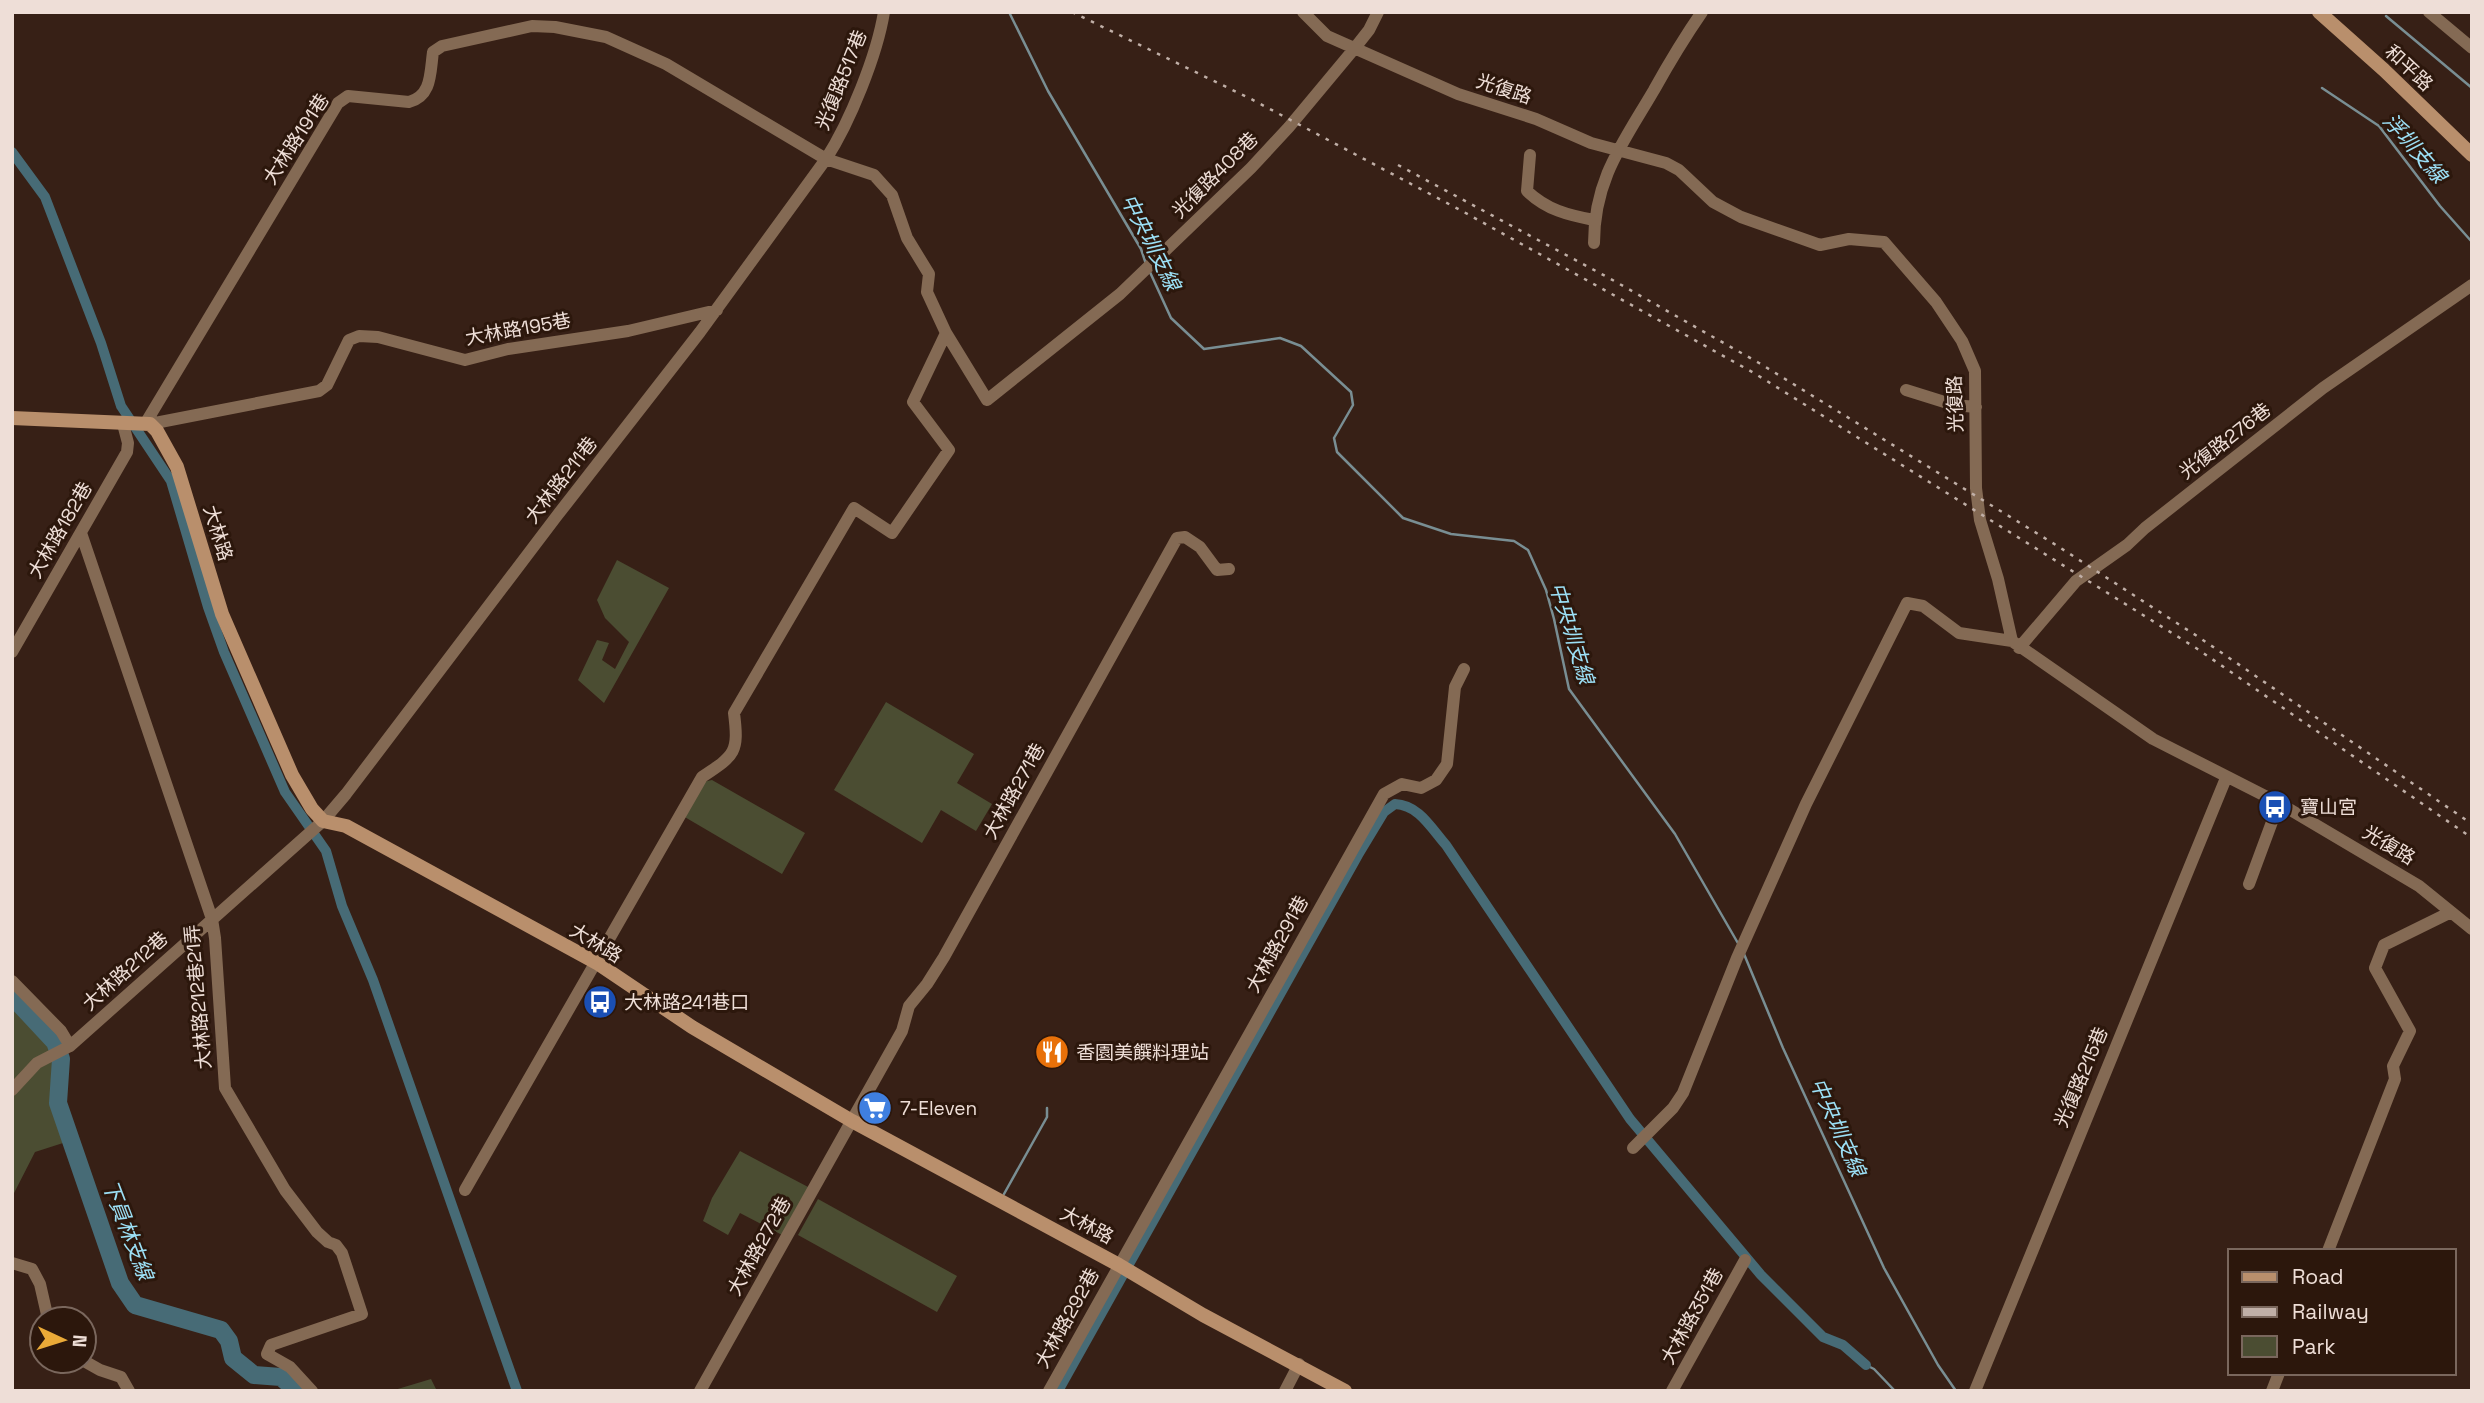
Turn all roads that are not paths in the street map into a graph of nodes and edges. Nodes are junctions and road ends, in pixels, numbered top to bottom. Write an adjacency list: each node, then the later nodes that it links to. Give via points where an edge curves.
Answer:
1 (884, 12): 12 (street, 光復路517巷, via 880,38)
2 (1303, 12): 8 (street, 光復路, via 1327,36)
3 (1378, 12): 8 (street, 光復路408巷)
4 (1702, 12): 9 (street)
5 (2319, 12): 11 (street, 和平路)
6 (2429, 12): 7 (street)
7 (2472, 48)
8 (1354, 49): 9 (street, 光復路, via 1458,94); 17 (street, 光復路408巷, via 1251,168 1148,268 987,400)
9 (1617, 149): 13 (street, via 1600,190); 19 (street, 光復路, via 1666,163 1713,202 1796,237 1820,245 1849,239 1884,242 1936,302 1962,341 1975,371)
10 (1530, 155): 13 (street, via 1527,191 1541,204)
11 (2472, 155)
12 (827, 159): 16 (street, 大林路211巷); 17 (street, 大林路191巷, via 874,175 892,195 907,238 929,274 927,292); 22 (street, 大林路191巷, via 666,64 606,37 532,26 442,46 433,52 427,91 418,100 348,96 338,103)
13 (1594, 220): 14 (street)
14 (1594, 243)
15 (2472, 285): 25 (street, 光復路276巷, via 2323,388 2076,581)
16 (716, 310): 22 (street, 大林路195巷, via 465,360 359,336 349,340 327,385 319,391); 30 (street, 大林路211巷)
17 (946, 333): 35 (street, via 913,402 948,450 892,533 854,508 734,713 734,752 702,777)
18 (1906, 390): 19 (street)
19 (1976, 407): 25 (street, 光復路, via 1980,520)
20 (12, 418): 21 (street)
21 (123, 424): 22 (street); 23 (street, 大林路182巷, via 127,452)
22 (146, 424): 30 (street, 大林路, via 177,467 222,614 292,775)
23 (81, 533): 26 (street, 大林路182巷); 33 (street, 大林路212巷21弄)
24 (1229, 569): 39 (street, 大林路271巷, via 1217,570 1200,547 1185,537 1177,538 944,957 909,1006 902,1031)
25 (2015, 644): 28 (street, 光復路, via 2153,739); 40 (street, via 1959,632 1923,606 1907,603 1806,804 1684,1093)
26 (12, 652)
27 (1464, 670): 45 (street, 大林路291巷, via 1455,687 1447,764 1436,780 1421,788 1402,784 1384,794)
28 (2226, 778): 29 (street, 光復路); 56 (street, 光復路215巷)
29 (2279, 803): 31 (street); 32 (street, 光復路, via 2418,886)
30 (323, 821): 33 (street, 大林路212巷); 35 (street, 大林路, via 346,825)
31 (2249, 884)
32 (2449, 913): 34 (street, 光復路); 42 (street, via 2384,945 2375,968 2410,1031 2393,1066 2395,1079)
33 (212, 919): 37 (street, 大林路212巷); 50 (street, 大林路212巷21弄, via 225,1088 285,1190 317,1232 342,1253 362,1314 271,1345 267,1354 290,1367)
34 (2472, 929)
35 (597, 963): 39 (street, 大林路, via 692,1027); 41 (street)
36 (12, 981): 37 (street)
37 (70, 1046): 38 (street, 大林路212巷, via 37,1063)
38 (12, 1090)
39 (852, 1121): 45 (street, 大林路); 51 (street, 大林路272巷)
40 (1633, 1148)
41 (465, 1191)
42 (2329, 1249)
43 (1745, 1261): 55 (street, 大林路351巷)
44 (12, 1263): 46 (street, via 32,1269)
45 (1119, 1265): 47 (street, 大林路); 52 (street, 大林路292巷)
46 (45, 1305)
47 (1299, 1364): 53 (street); 54 (street, 大林路)
48 (98, 1369): 49 (street, via 121,1377)
49 (130, 1391)
50 (312, 1391)
51 (700, 1391)
52 (1049, 1391)
53 (1284, 1391)
54 (1345, 1391)
55 (1672, 1391)
56 (1975, 1391)

